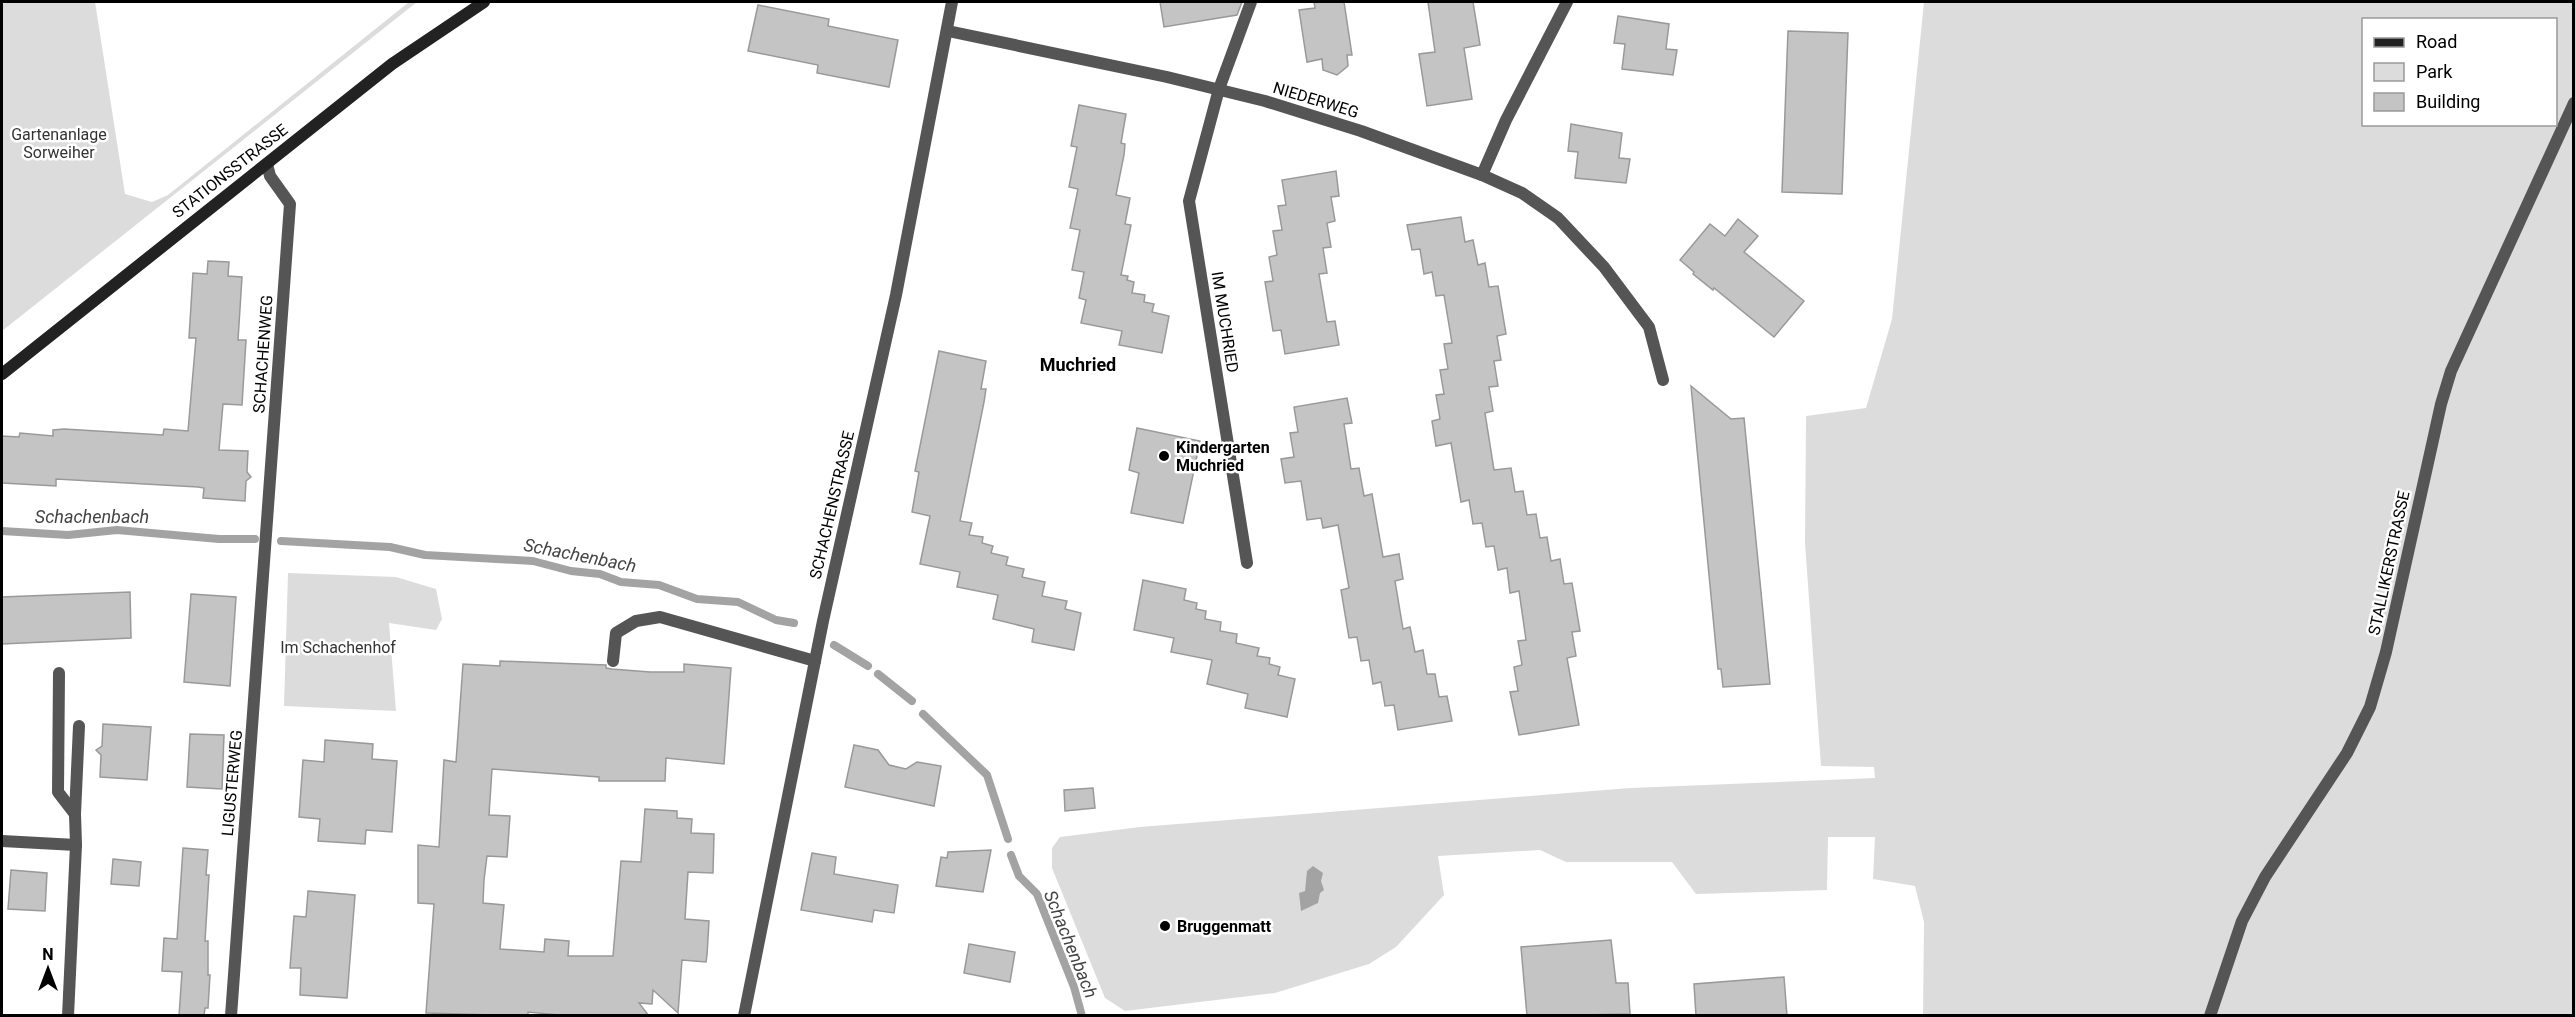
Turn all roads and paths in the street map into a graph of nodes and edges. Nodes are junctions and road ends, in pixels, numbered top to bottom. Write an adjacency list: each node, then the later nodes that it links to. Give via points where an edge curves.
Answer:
1 (484, 2): 8 (main road, STATIONSSTRASSE, via 392,64)
2 (952, 2): 5 (street, SCHACHENSTRASSE)
3 (1251, 2): 6 (street, IM MUCHRIED)
4 (1567, 2): 9 (street)
5 (948, 31): 6 (street, NIEDERWEG); 15 (street, SCHACHENSTRASSE, via 896,295)
6 (1219, 89): 9 (street, NIEDERWEG, via 1361,131); 13 (street, IM MUCHRIED, via 1189,201)
7 (2574, 103): 24 (street, STALLIKERSTRASSE, via 2451,370 2370,707 2347,753 2265,877 2247,912)
8 (267, 164): 10 (main road, STATIONSSTRASSE); 12 (street, SCHACHENWEG, via 270,176 290,204)
9 (1482, 175): 11 (street, NIEDERWEG, via 1522,193 1558,218 1593,252 1649,327)
10 (2, 374)
11 (1664, 380)
12 (266, 554): 22 (street, LIGUSTERWEG)
13 (1247, 563)
14 (613, 661): 15 (street, via 616,633 636,621 660,617)
15 (815, 661): 23 (street, SCHACHENSTRASSE)
16 (59, 673): 18 (street, via 58,792)
17 (79, 726): 18 (street)
18 (75, 814): 20 (street)
19 (2, 841): 20 (street)
20 (76, 845): 21 (street)
21 (68, 1016)
22 (231, 1016)
23 (744, 1016)
24 (2210, 1016)

